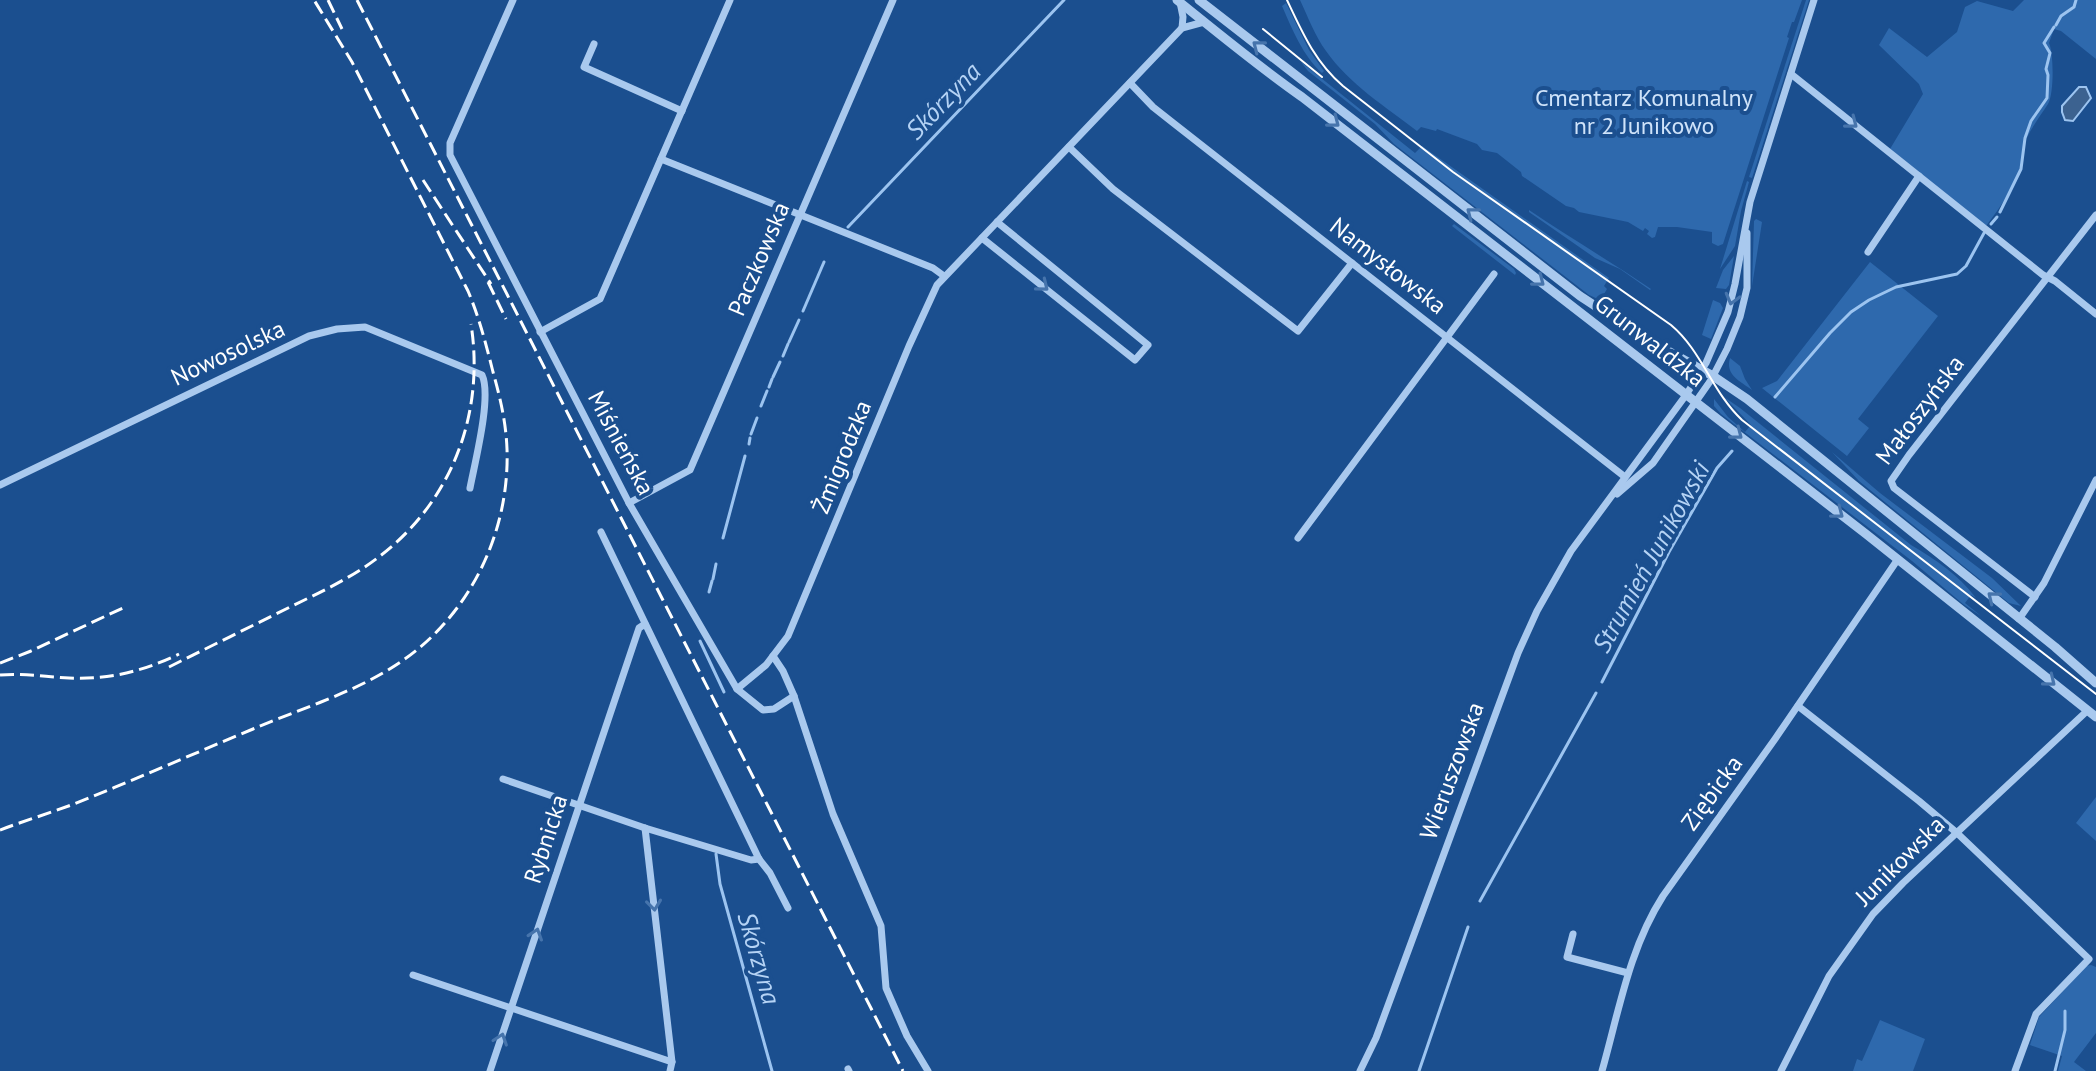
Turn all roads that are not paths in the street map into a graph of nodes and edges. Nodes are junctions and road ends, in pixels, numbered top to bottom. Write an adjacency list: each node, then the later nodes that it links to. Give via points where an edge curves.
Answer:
1 (513, 0): 27 (street, Miśnieńska, via 449,149)
2 (730, 0): 12 (street)
3 (893, 0): 16 (street, Paczkowska)
4 (1199, 0): 29 (street, Grunwaldzka, one-way to 4, via 1580,296)
5 (1814, 0): 10 (street)
6 (1179, 1): 7 (street, Grunwaldzka); 8 (street)
7 (1205, 22): 8 (street); 31 (street, Grunwaldzka, one-way to 31)
8 (1182, 28): 11 (street, Żmigrodzka)
9 (594, 44): 12 (street, via 584,67)
10 (1791, 74): 15 (street, one-way to 15); 19 (street)
11 (1130, 83): 13 (street, Żmigrodzka); 22 (street, Namysłowska, via 1153,107)
12 (682, 111): 14 (street)
13 (1069, 147): 18 (street, Żmigrodzka); 22 (street, via 1113,189 1298,331)
14 (661, 159): 16 (street); 27 (street, via 600,299)
15 (1919, 176): 21 (street); 25 (street)
16 (800, 214): 24 (street); 38 (street, Paczkowska, via 690,470)
17 (2096, 215): 25 (street, Małoszyńska)
18 (997, 222): 20 (street, Żmigrodzka); 20 (street, one-way to 18, via 1135,360 1148,345)
19 (1747, 223): 29 (street, Wieruszowska, one-way to 29, via 1732,300); 30 (street, Wieruszowska, via 1745,303)
20 (982, 238): 24 (street, Żmigrodzka)
21 (1868, 252)
22 (1352, 263): 28 (street, Namysłowska)
23 (1494, 274): 28 (street)
24 (944, 276): 45 (street, Żmigrodzka, via 909,346 788,636)
25 (2048, 277): 26 (street); 42 (street, Małoszyńska, via 1891,481)
26 (2096, 314)
27 (540, 332): 38 (street, Miśnieńska)
28 (1446, 337): 33 (street, Namysłowska); 40 (street)
29 (1702, 370): 30 (street, Grunwaldzka); 31 (street, Wieruszowska)
30 (1713, 376): 32 (street, Wieruszowska); 43 (street, Grunwaldzka, one-way to 30)
31 (1686, 395): 32 (street, Grunwaldzka); 33 (street, Wieruszowska)
32 (1696, 402): 37 (street, Wieruszowska, via 1649,468); 41 (street, Grunwaldzka, one-way to 41)
33 (1625, 477): 37 (street, Wieruszowska)
34 (2096, 480): 42 (street)
35 (0, 485): 36 (street, Nowosolska, via 309,336 365,327 482,375 486,384)
36 (470, 488)
37 (1610, 500): 64 (street, Wieruszowska, via 1571,551 1522,641)
38 (629, 503): 47 (street, Miśnieńska)
39 (601, 532): 44 (street)
40 (1298, 538)
41 (1898, 559): 49 (street, Ziębicka); 50 (street, Grunwaldzka, one-way to 50)
42 (2035, 597): 43 (street)
43 (2019, 619): 46 (street, Grunwaldzka)
44 (645, 624): 52 (street, Rybnicka, via 639,628); 55 (street)
45 (773, 656): 47 (street, Żmigrodzka); 48 (street)
46 (2096, 683)
47 (737, 689): 48 (street, Miśnieńska, via 763,710)
48 (794, 696): 63 (street, via 833,814 881,926 886,988)
49 (1798, 706): 54 (street); 58 (street, Ziębicka, via 1663,896 1638,941)
50 (2092, 714): 54 (street, Junikowska)
51 (503, 779): 52 (street)
52 (579, 804): 53 (street); 60 (street, Rybnicka, one-way to 52)
53 (645, 828): 55 (street); 61 (street, one-way to 61)
54 (1957, 833): 66 (street, Junikowska, via 1860,931 1824,985); 67 (street, via 2089,959 2036,1014)
55 (759, 859): 56 (street)
56 (788, 908)
57 (1573, 934): 58 (street, via 1567,957)
58 (1628, 973): 65 (street, Ziębicka)
59 (413, 975): 60 (street)
60 (511, 1008): 61 (street); 62 (street, Rybnicka, one-way to 60)
61 (671, 1067)
62 (490, 1071)
63 (928, 1071)
64 (1360, 1071)
65 (1602, 1071)
66 (1781, 1071)
67 (2015, 1071)

